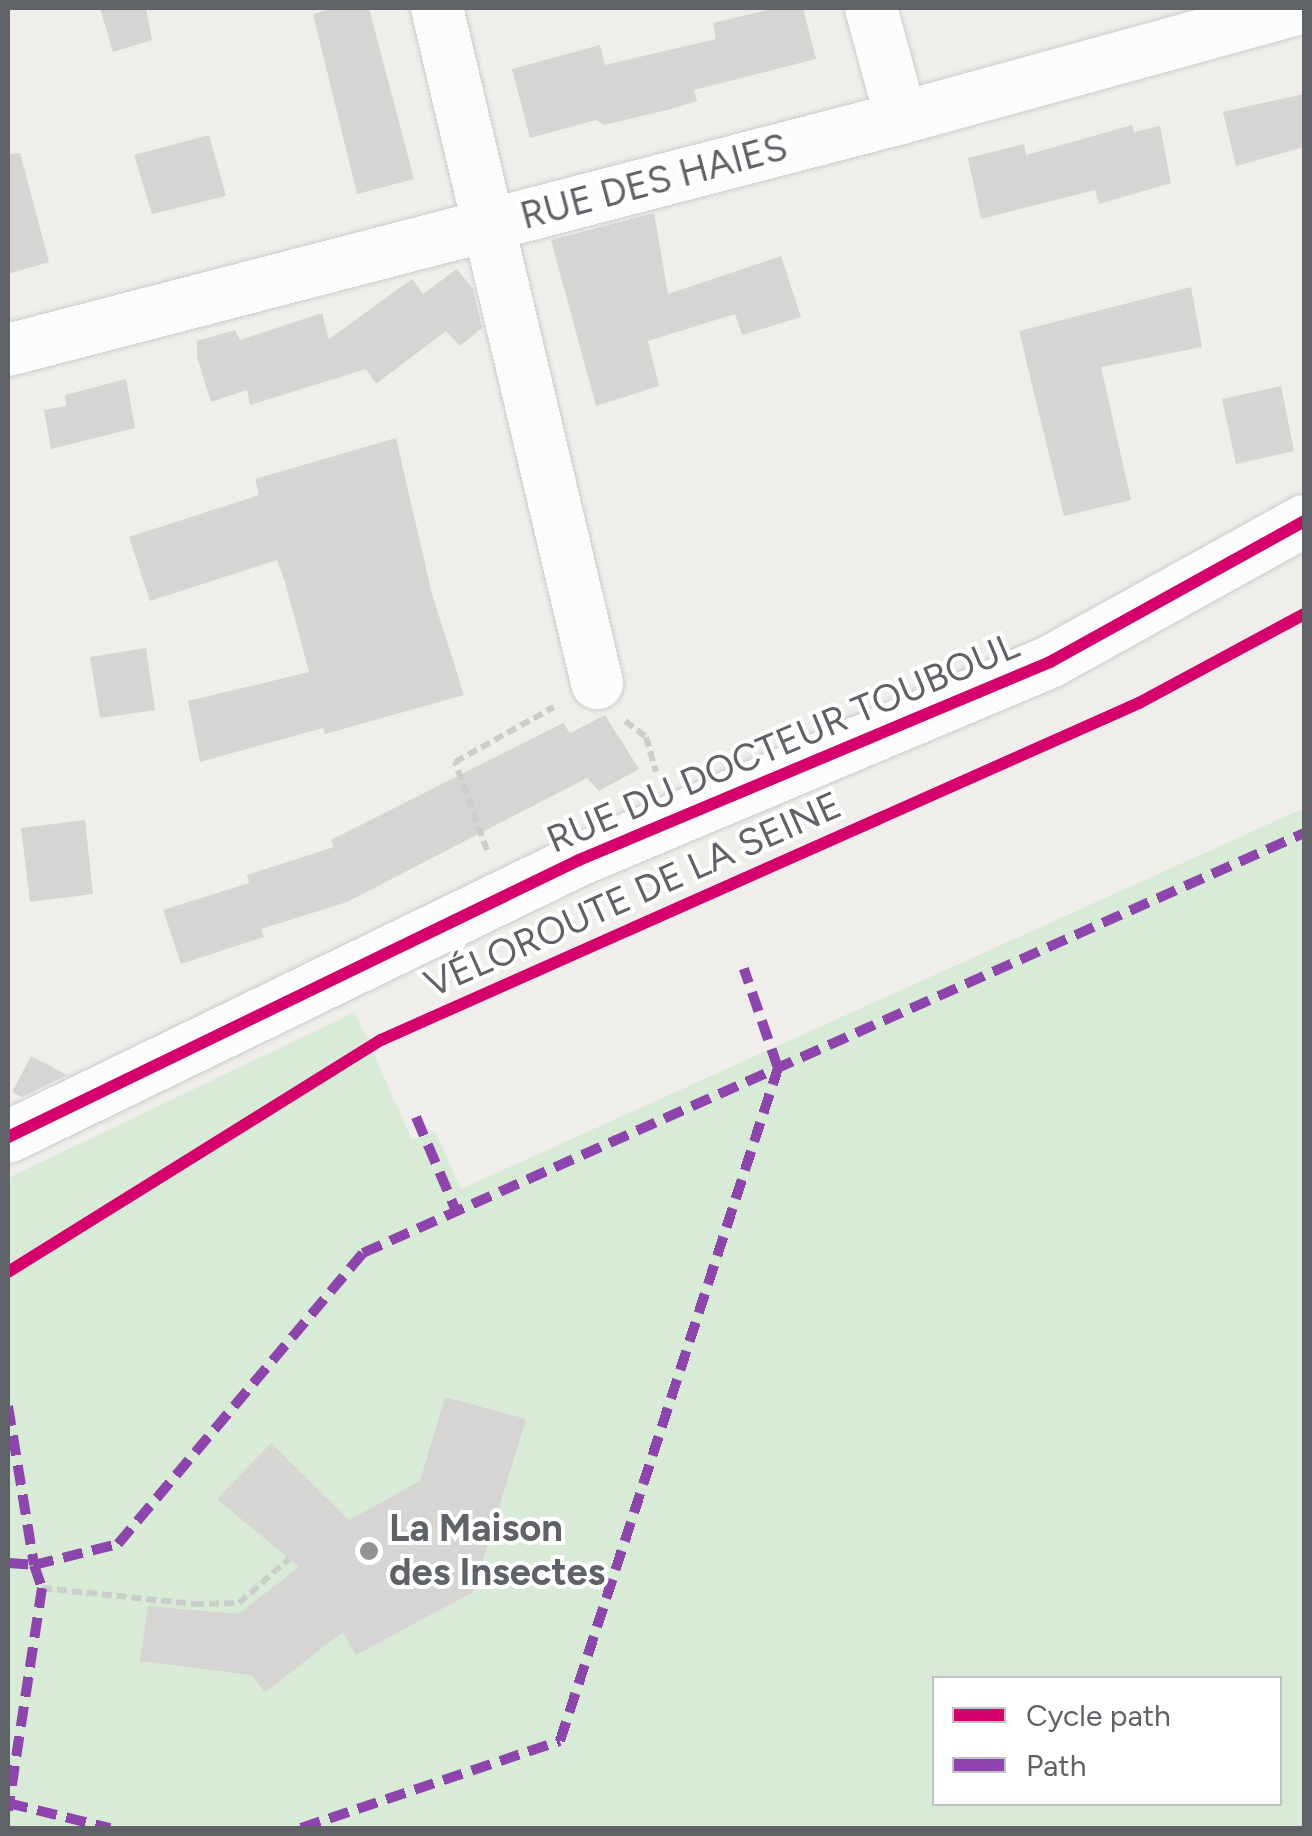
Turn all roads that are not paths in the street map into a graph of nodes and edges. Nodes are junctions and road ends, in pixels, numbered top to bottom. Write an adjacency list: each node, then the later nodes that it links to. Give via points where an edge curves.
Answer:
1 (437, 8): 5 (street)
2 (870, 8): 4 (street)
3 (1300, 8): 4 (street, RUE DES HAIES)
4 (901, 118): 5 (street, RUE DES HAIES)
5 (486, 226): 6 (street, RUE DES HAIES); 8 (street)
6 (8, 350)
7 (1304, 521): 9 (street, RUE DU DOCTEUR TOUBOUL, via 1050,662 578,860)
8 (597, 684)
9 (8, 1137)

